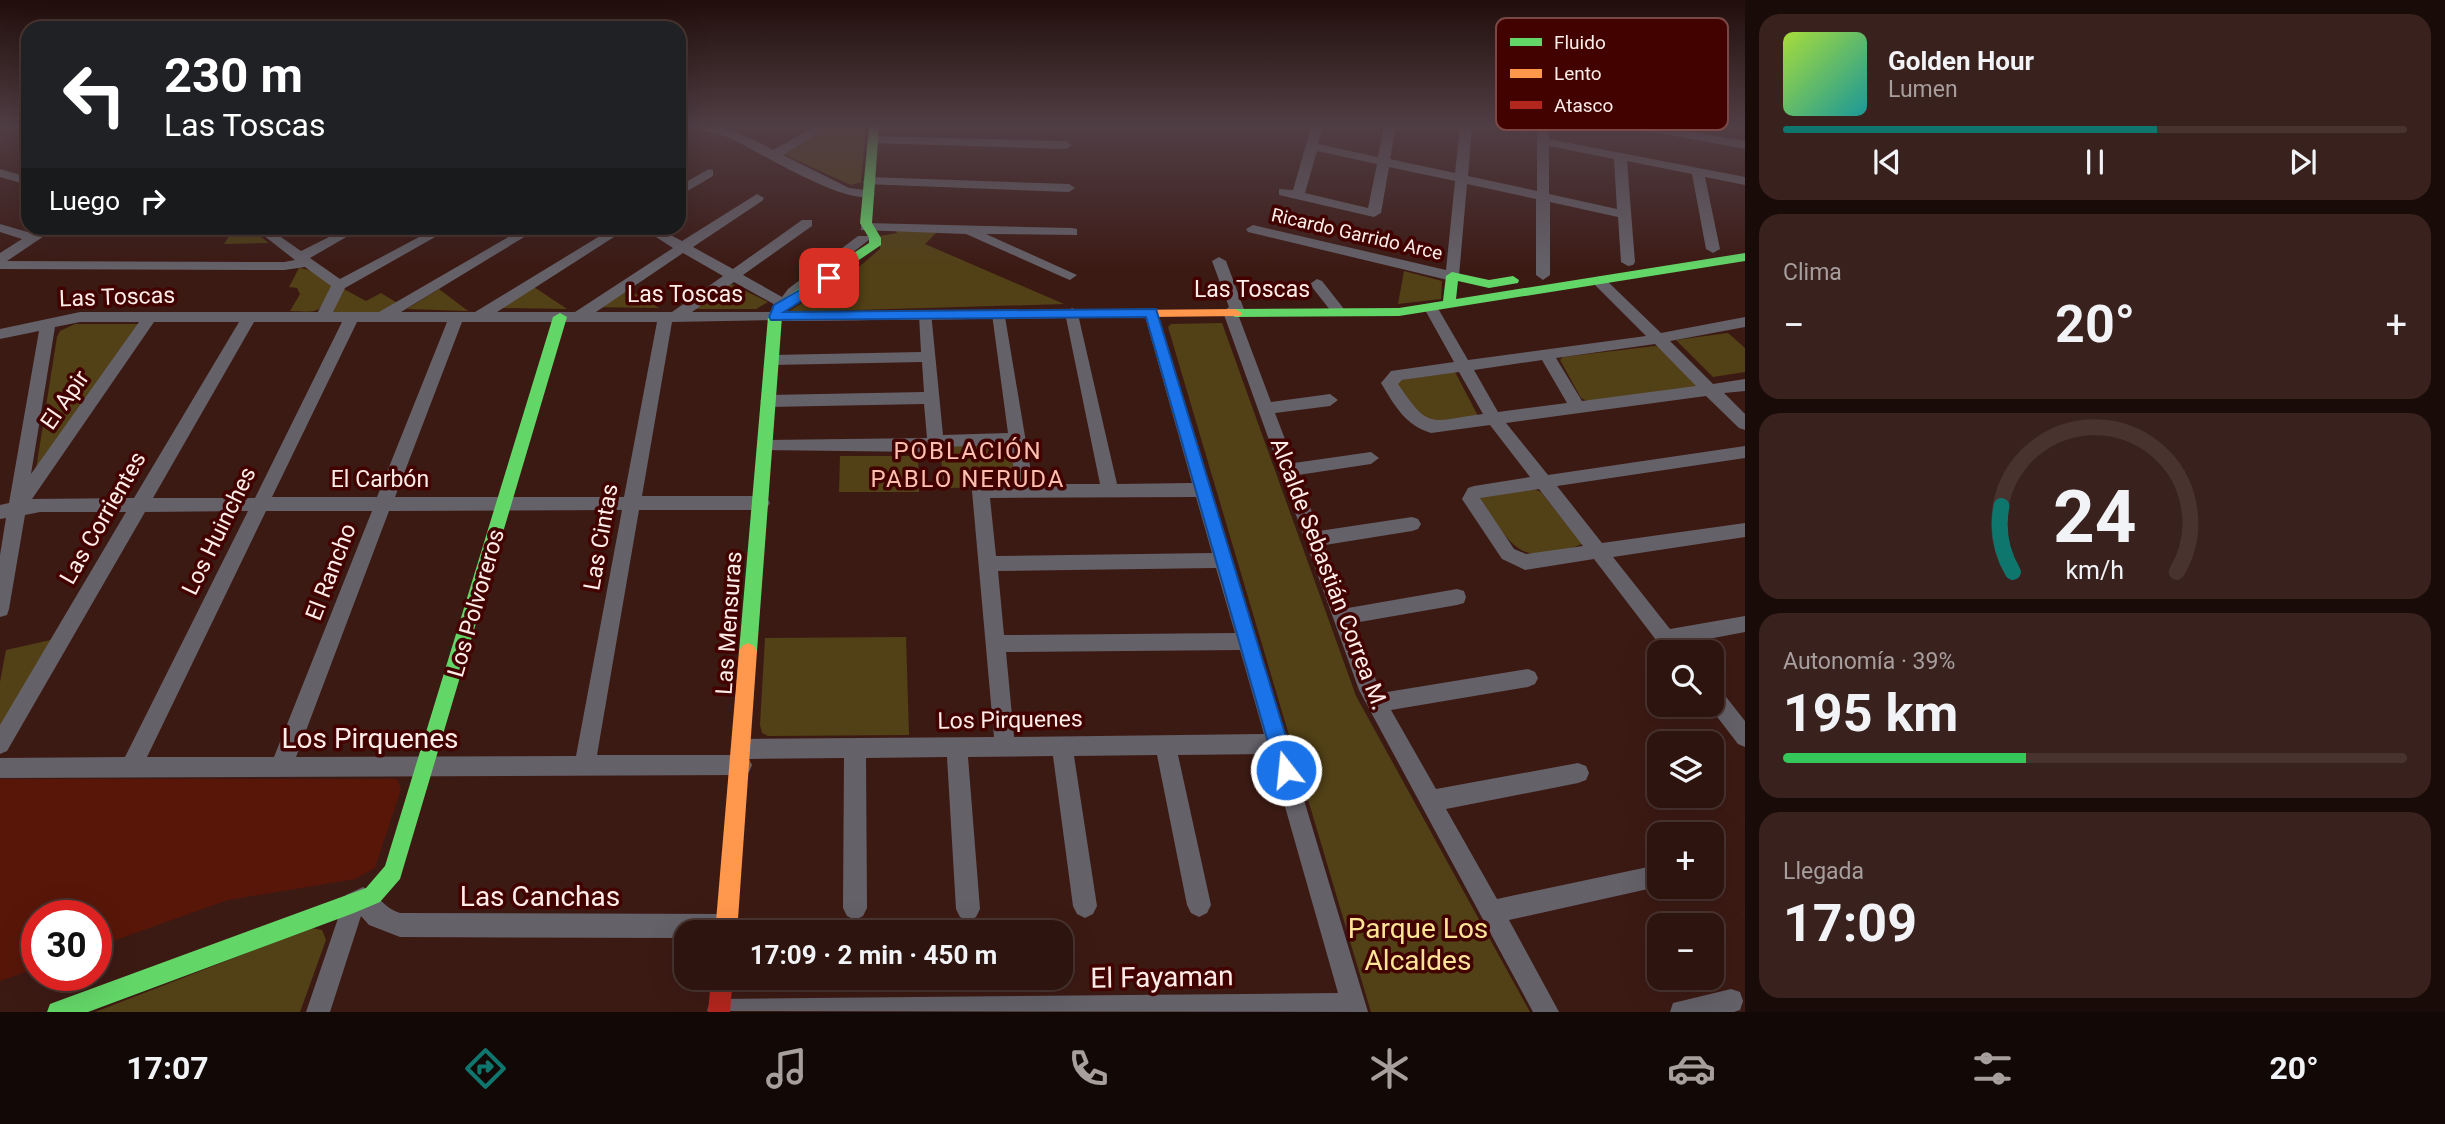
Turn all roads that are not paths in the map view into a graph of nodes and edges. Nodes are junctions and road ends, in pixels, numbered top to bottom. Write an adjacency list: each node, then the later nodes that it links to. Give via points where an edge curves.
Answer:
1 (707, 174): 14 (street)
2 (811, 174): 15 (street, via 846,191)
3 (870, 174): 15 (street)
4 (1304, 174): 18 (street)
5 (1381, 174): 18 (street, via 1374,213)
6 (1439, 174): 12 (street)
7 (1461, 174): 12 (street)
8 (1543, 174): 19 (street)
9 (1621, 174): 21 (street)
10 (1698, 174): 41 (street)
11 (1710, 174): 13 (street)
12 (1461, 179): 19 (street); 52 (street)
13 (1745, 181)
14 (686, 188)
15 (869, 188): 16 (street); 28 (street)
16 (1069, 188)
17 (1284, 192): 18 (street)
18 (1298, 195)
19 (1543, 196): 21 (street); 51 (street)
20 (757, 198): 40 (street)
21 (1624, 214): 47 (street)
22 (807, 223): 49 (street)
23 (0, 228): 29 (street)
24 (962, 229): 26 (street); 28 (street); 45 (street)
25 (1253, 229): 52 (street, Ricardo Garrido Arce)
26 (1032, 231): 27 (street); 45 (street)
27 (1072, 232)
28 (865, 233): 58 (street, via 875,238 874,247)
29 (21, 235)
30 (22, 235): 38 (street)
31 (37, 235): 38 (street)
32 (273, 235): 44 (street)
33 (345, 235): 44 (street)
34 (432, 235): 55 (street)
35 (521, 235): 69 (street)
36 (611, 235): 71 (street)
37 (662, 235): 40 (street)
38 (32, 238): 43 (street)
39 (1745, 244): 41 (street)
40 (683, 247): 49 (street); 73 (street)
41 (1713, 249): 47 (street)
42 (1745, 257): 53 (street, Las Toscas)
43 (0, 259)
44 (304, 260): 48 (street, via 284,266); 55 (street)
45 (1036, 260): 50 (street)
46 (1219, 261): 59 (street, Alcalde Sebastián Correa M.)
47 (1628, 262): 51 (street)
48 (0, 265)
49 (733, 275): 58 (street); 74 (street)
50 (1070, 275)
51 (1544, 275): 52 (street, via 1489,284)
52 (1452, 276): 56 (street)
53 (1599, 281): 56 (street, Las Toscas); 78 (street)
54 (1317, 284): 60 (street)
55 (340, 285): 67 (street)
56 (1449, 305): 57 (street, Las Toscas)
57 (1431, 308): 60 (street, Las Toscas); 82 (street)
58 (780, 310): 64 (street, Las Toscas); 74 (street, Las Toscas); 81 (street, Las Mensuras)
59 (1234, 312): 60 (street, Las Toscas); 62 (street, Las Toscas); 88 (street, Alcalde Sebastián Correa M.)
60 (1339, 312)
61 (1072, 313): 62 (street, Las Toscas); 63 (street, Las Toscas); 100 (street)
62 (1151, 313): 99 (street)
63 (999, 314): 64 (street, Las Toscas); 92 (street)
64 (926, 315): 80 (street)
65 (150, 317): 66 (street, Las Toscas); 76 (street, Las Toscas, via 80,317); 108 (street, El Apir)
66 (249, 317): 67 (street, Las Toscas); 107 (street, Las Corrientes)
67 (323, 317): 68 (street, Las Toscas)
68 (352, 317): 69 (street, Las Toscas); 104 (street, Los Huinches)
69 (382, 317): 70 (street, Las Toscas)
70 (456, 317): 71 (street, Las Toscas); 105 (street, El Rancho)
71 (478, 317): 72 (street, Las Toscas)
72 (560, 317): 73 (street, Las Toscas); 106 (street, Los Polvoreros)
73 (578, 317): 74 (street, Las Toscas)
74 (670, 317): 102 (street, Las Cintas)
75 (1745, 322): 78 (street)
76 (48, 323): 77 (street, Las Toscas); 108 (street)
77 (0, 334)
78 (1657, 338): 79 (street); 84 (street)
79 (1546, 355): 82 (street); 89 (street)
80 (929, 357): 81 (street); 85 (street)
81 (772, 360): 87 (street, Las Mensuras)
82 (1464, 366): 90 (street); 90 (street, via 1397,375 1389,380 1389,386 1422,424)
83 (1745, 384): 84 (street)
84 (1710, 390): 89 (street); 91 (street)
85 (932, 398): 87 (street); 93 (street)
86 (1330, 400): 88 (street)
87 (768, 401): 94 (street, Las Mensuras)
88 (1266, 408): 97 (street, Alcalde Sebastián Correa M.)
89 (1578, 408): 90 (street)
90 (1494, 419): 98 (street)
91 (1745, 425)
92 (1017, 439): 93 (street); 101 (street)
93 (935, 441): 94 (street, via 926,446)
94 (765, 446): 103 (street, Las Mensuras)
95 (1745, 452): 98 (street)
96 (1371, 458): 97 (street)
97 (1288, 470): 111 (street, Alcalde Sebastián Correa M.)
98 (1543, 482): 112 (street); 112 (street, via 1482,491 1472,496 1474,507 1508,554 1521,561)
99 (1203, 489): 100 (street); 113 (street)
100 (1111, 490): 101 (street)
101 (1025, 491): 114 (street, via 981,491)
102 (632, 503): 103 (street, El Carbón); 106 (street, El Carbón); 135 (street, Las Cintas)
103 (761, 503): 134 (street, Las Mensuras)
104 (260, 504): 105 (street, El Carbón); 107 (street, El Carbón); 139 (street, Los Huinches)
105 (383, 504): 106 (street, El Carbón); 137 (street, El Rancho)
106 (505, 504): 136 (street, Los Polvoreros)
107 (139, 505): 108 (street, El Carbón); 127 (street, Las Corrientes)
108 (8, 510): 116 (street)
109 (1412, 524): 111 (street)
110 (1745, 530): 112 (street)
111 (1313, 540): 117 (street, Alcalde Sebastián Correa M.)
112 (1598, 552): 119 (street)
113 (1224, 560): 114 (street); 121 (street)
114 (988, 564): 122 (street)
115 (1457, 597): 117 (street)
116 (0, 609)
117 (1341, 617): 124 (street, Alcalde Sebastián Correa M.)
118 (1745, 624): 120 (street)
119 (1668, 640)
120 (1689, 640)
121 (1248, 641): 122 (street); 128 (street)
122 (996, 644): 132 (street)
123 (1528, 678): 124 (street)
124 (1376, 704): 141 (street, Alcalde Sebastián Correa M.)
125 (1724, 709): 126 (street)
126 (1742, 730)
127 (0, 744)
128 (1279, 744): 129 (street, Los Pirquenes); 153 (street)
129 (1165, 745): 130 (street, Los Pirquenes); 144 (street)
130 (1062, 746): 132 (street, Los Pirquenes); 145 (street)
131 (957, 747): 132 (street, Los Pirquenes); 133 (street, Los Pirquenes); 147 (street)
132 (1006, 747)
133 (855, 748): 134 (street, Los Pirquenes); 146 (street)
134 (742, 757): 135 (street, Los Pirquenes); 149 (street, Las Mensuras)
135 (584, 765): 136 (street, Los Pirquenes)
136 (428, 766): 137 (street, Los Pirquenes); 143 (street, Los Polvoreros, via 393,872 383,887)
137 (282, 767): 139 (street, Los Pirquenes)
138 (0, 768): 139 (street, Los Pirquenes)
139 (131, 768)
140 (1578, 773): 141 (street)
141 (1430, 802): 148 (street, Alcalde Sebastián Correa M.)
142 (1647, 878): 148 (street)
143 (358, 901): 150 (street, Las Canchas, via 377,917 401,925); 155 (street); 156 (street)
144 (1199, 905)
145 (1085, 906)
146 (855, 908)
147 (968, 909)
148 (1492, 912): 157 (street, Alcalde Sebastián Correa M.)
149 (727, 920)
150 (674, 929)
151 (721, 990): 154 (street)
152 (1731, 1001): 158 (street)
153 (1355, 1008): 154 (street, El Fayaman)
154 (719, 1011)
155 (58, 1012)
156 (318, 1012)
157 (1547, 1012)
158 (1682, 1012)

